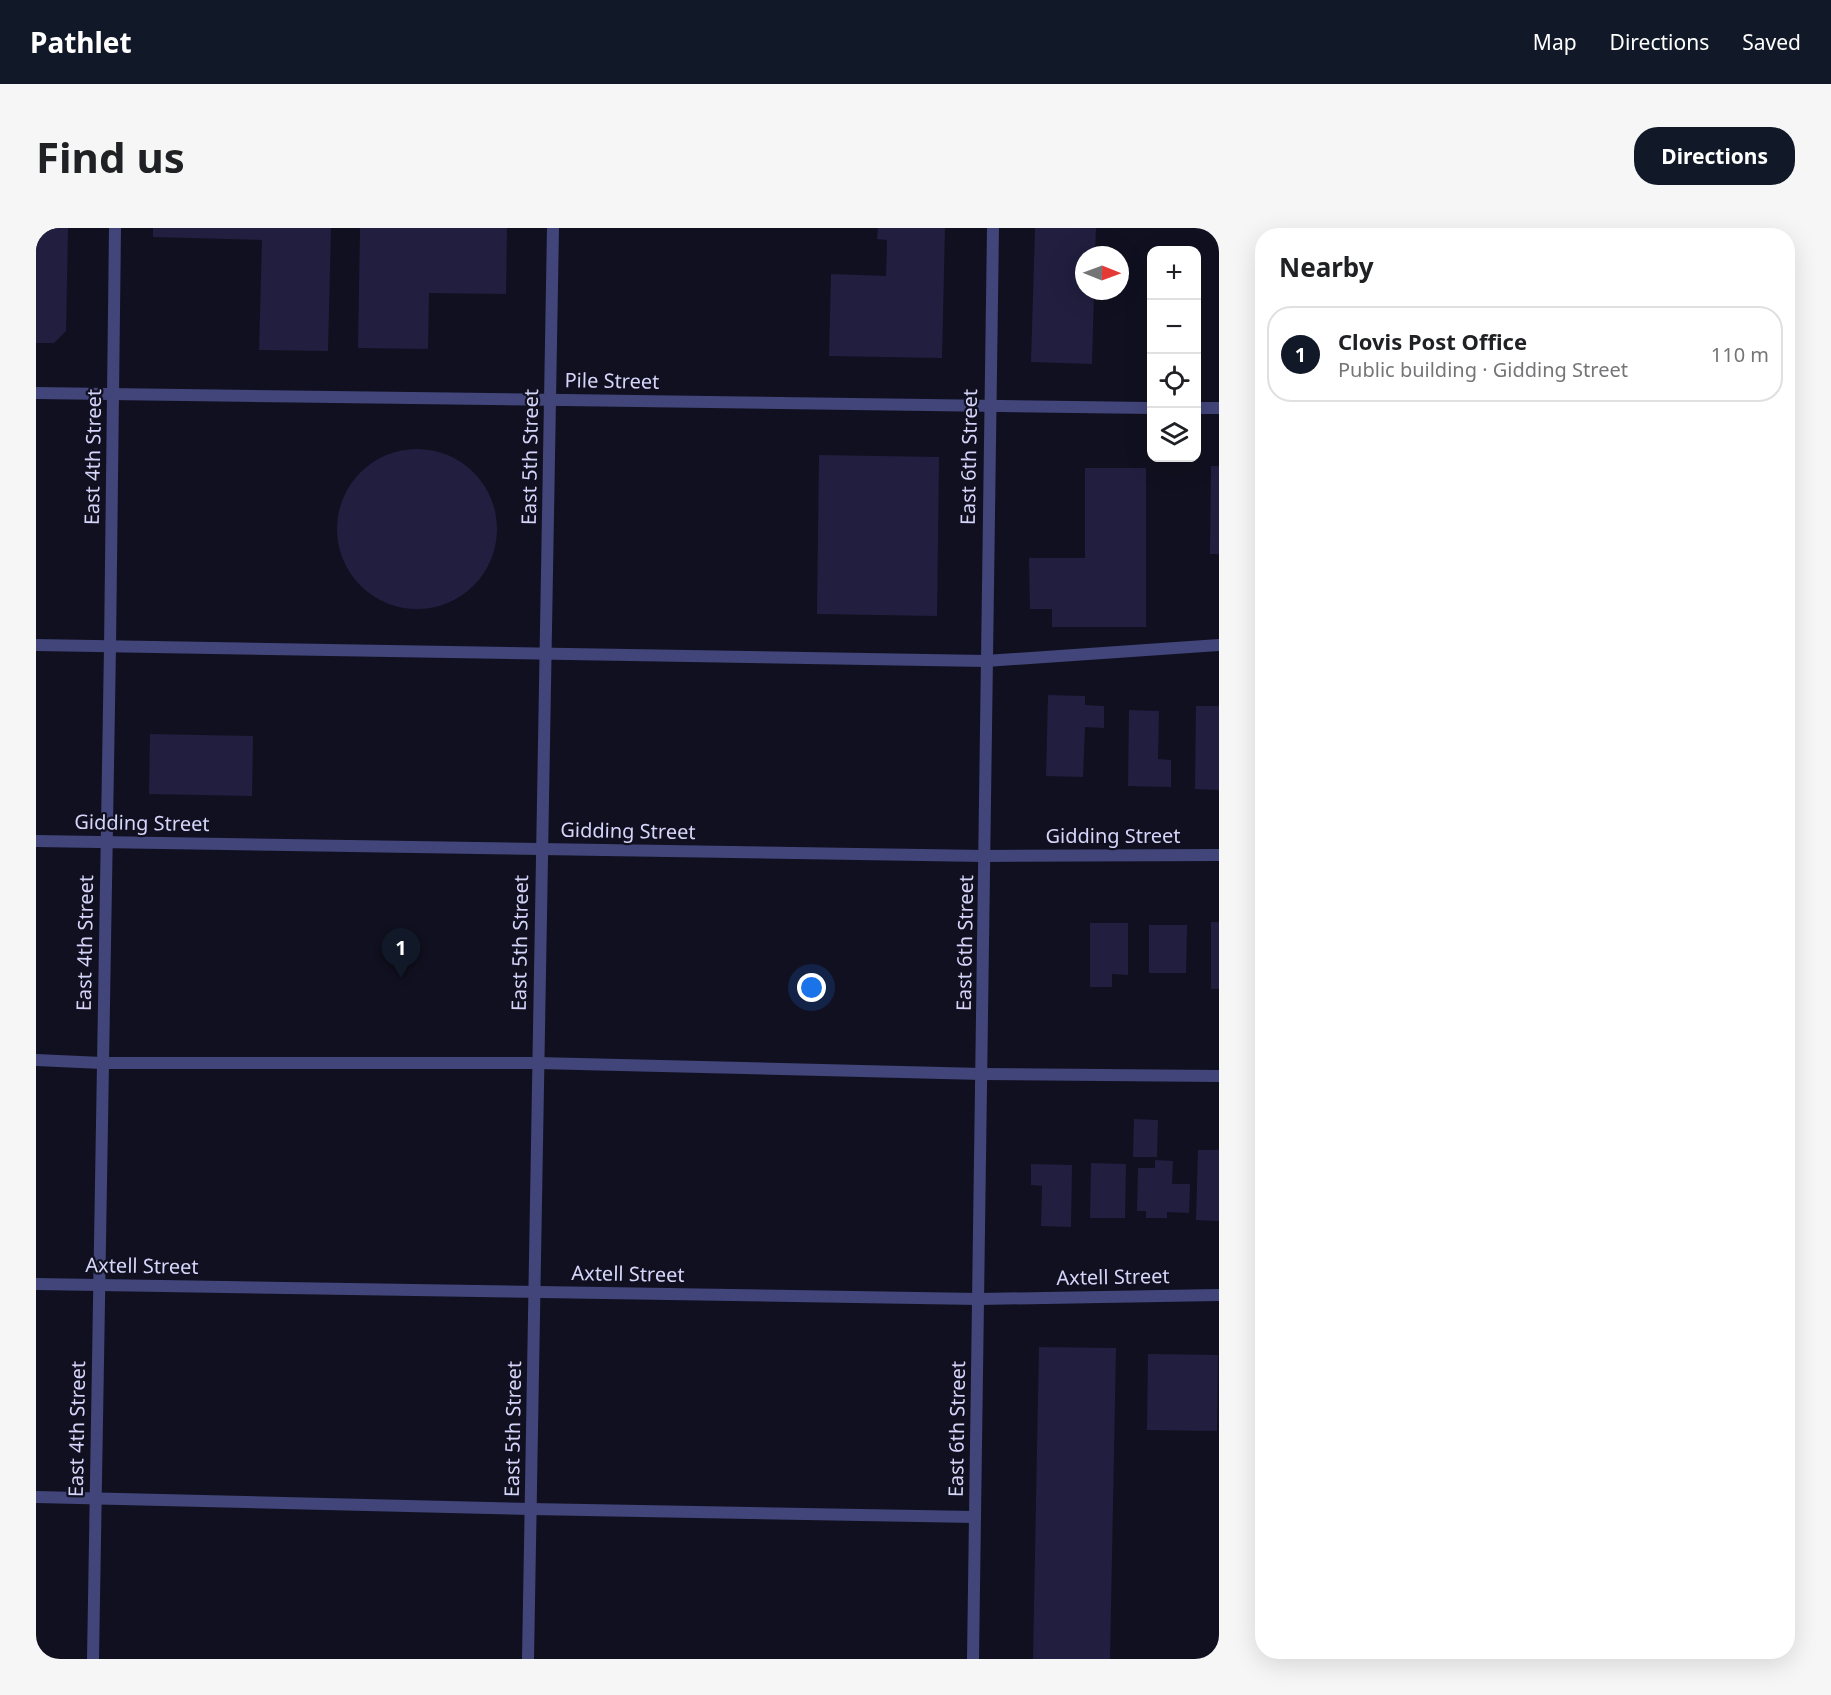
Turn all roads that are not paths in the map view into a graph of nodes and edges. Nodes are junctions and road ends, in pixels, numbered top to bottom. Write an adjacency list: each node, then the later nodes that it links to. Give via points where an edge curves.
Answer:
1 (115, 228): 5 (street, East 4th Street)
2 (553, 228): 6 (street, East 5th Street)
3 (993, 228): 7 (street, East 6th Street)
4 (36, 393): 5 (street, Pile Street)
5 (113, 393): 6 (street, Pile Street); 13 (street, East 4th Street)
6 (551, 399): 7 (street, Pile Street); 14 (street, East 5th Street)
7 (990, 406): 8 (street, Pile Street); 15 (street, East 6th Street)
8 (1147, 408)
9 (1201, 408): 10 (street)
10 (1219, 408)
11 (36, 645): 13 (street)
12 (1219, 645): 15 (street)
13 (110, 647): 14 (street); 17 (street, East 4th Street)
14 (545, 655): 15 (street); 18 (street, East 5th Street)
15 (986, 661): 20 (street, East 6th Street)
16 (36, 841): 17 (street, Gidding Street)
17 (106, 842): 18 (street, Gidding Street); 22 (street, East 4th Street)
18 (541, 849): 20 (street, Gidding Street); 23 (street, East 5th Street)
19 (1219, 855): 20 (street, Gidding Street)
20 (985, 856): 24 (street, East 6th Street)
21 (36, 1060): 22 (street)
22 (102, 1063): 23 (street); 27 (street, East 4th Street)
23 (538, 1063): 24 (street); 28 (street, East 5th Street)
24 (982, 1074): 25 (street); 30 (street, East 6th Street)
25 (1219, 1076)
26 (36, 1284): 27 (street, Axtell Street)
27 (99, 1285): 28 (street, Axtell Street); 32 (street, East 4th Street)
28 (534, 1292): 30 (street, Axtell Street); 33 (street, East 5th Street)
29 (1219, 1295): 30 (street, Axtell Street)
30 (979, 1299): 34 (street, East 6th Street)
31 (36, 1497): 32 (street)
32 (96, 1498): 33 (street); 35 (street, East 4th Street)
33 (531, 1509): 34 (street); 36 (street, East 5th Street)
34 (975, 1517): 37 (street, East 6th Street)
35 (93, 1659)
36 (528, 1659)
37 (973, 1659)

